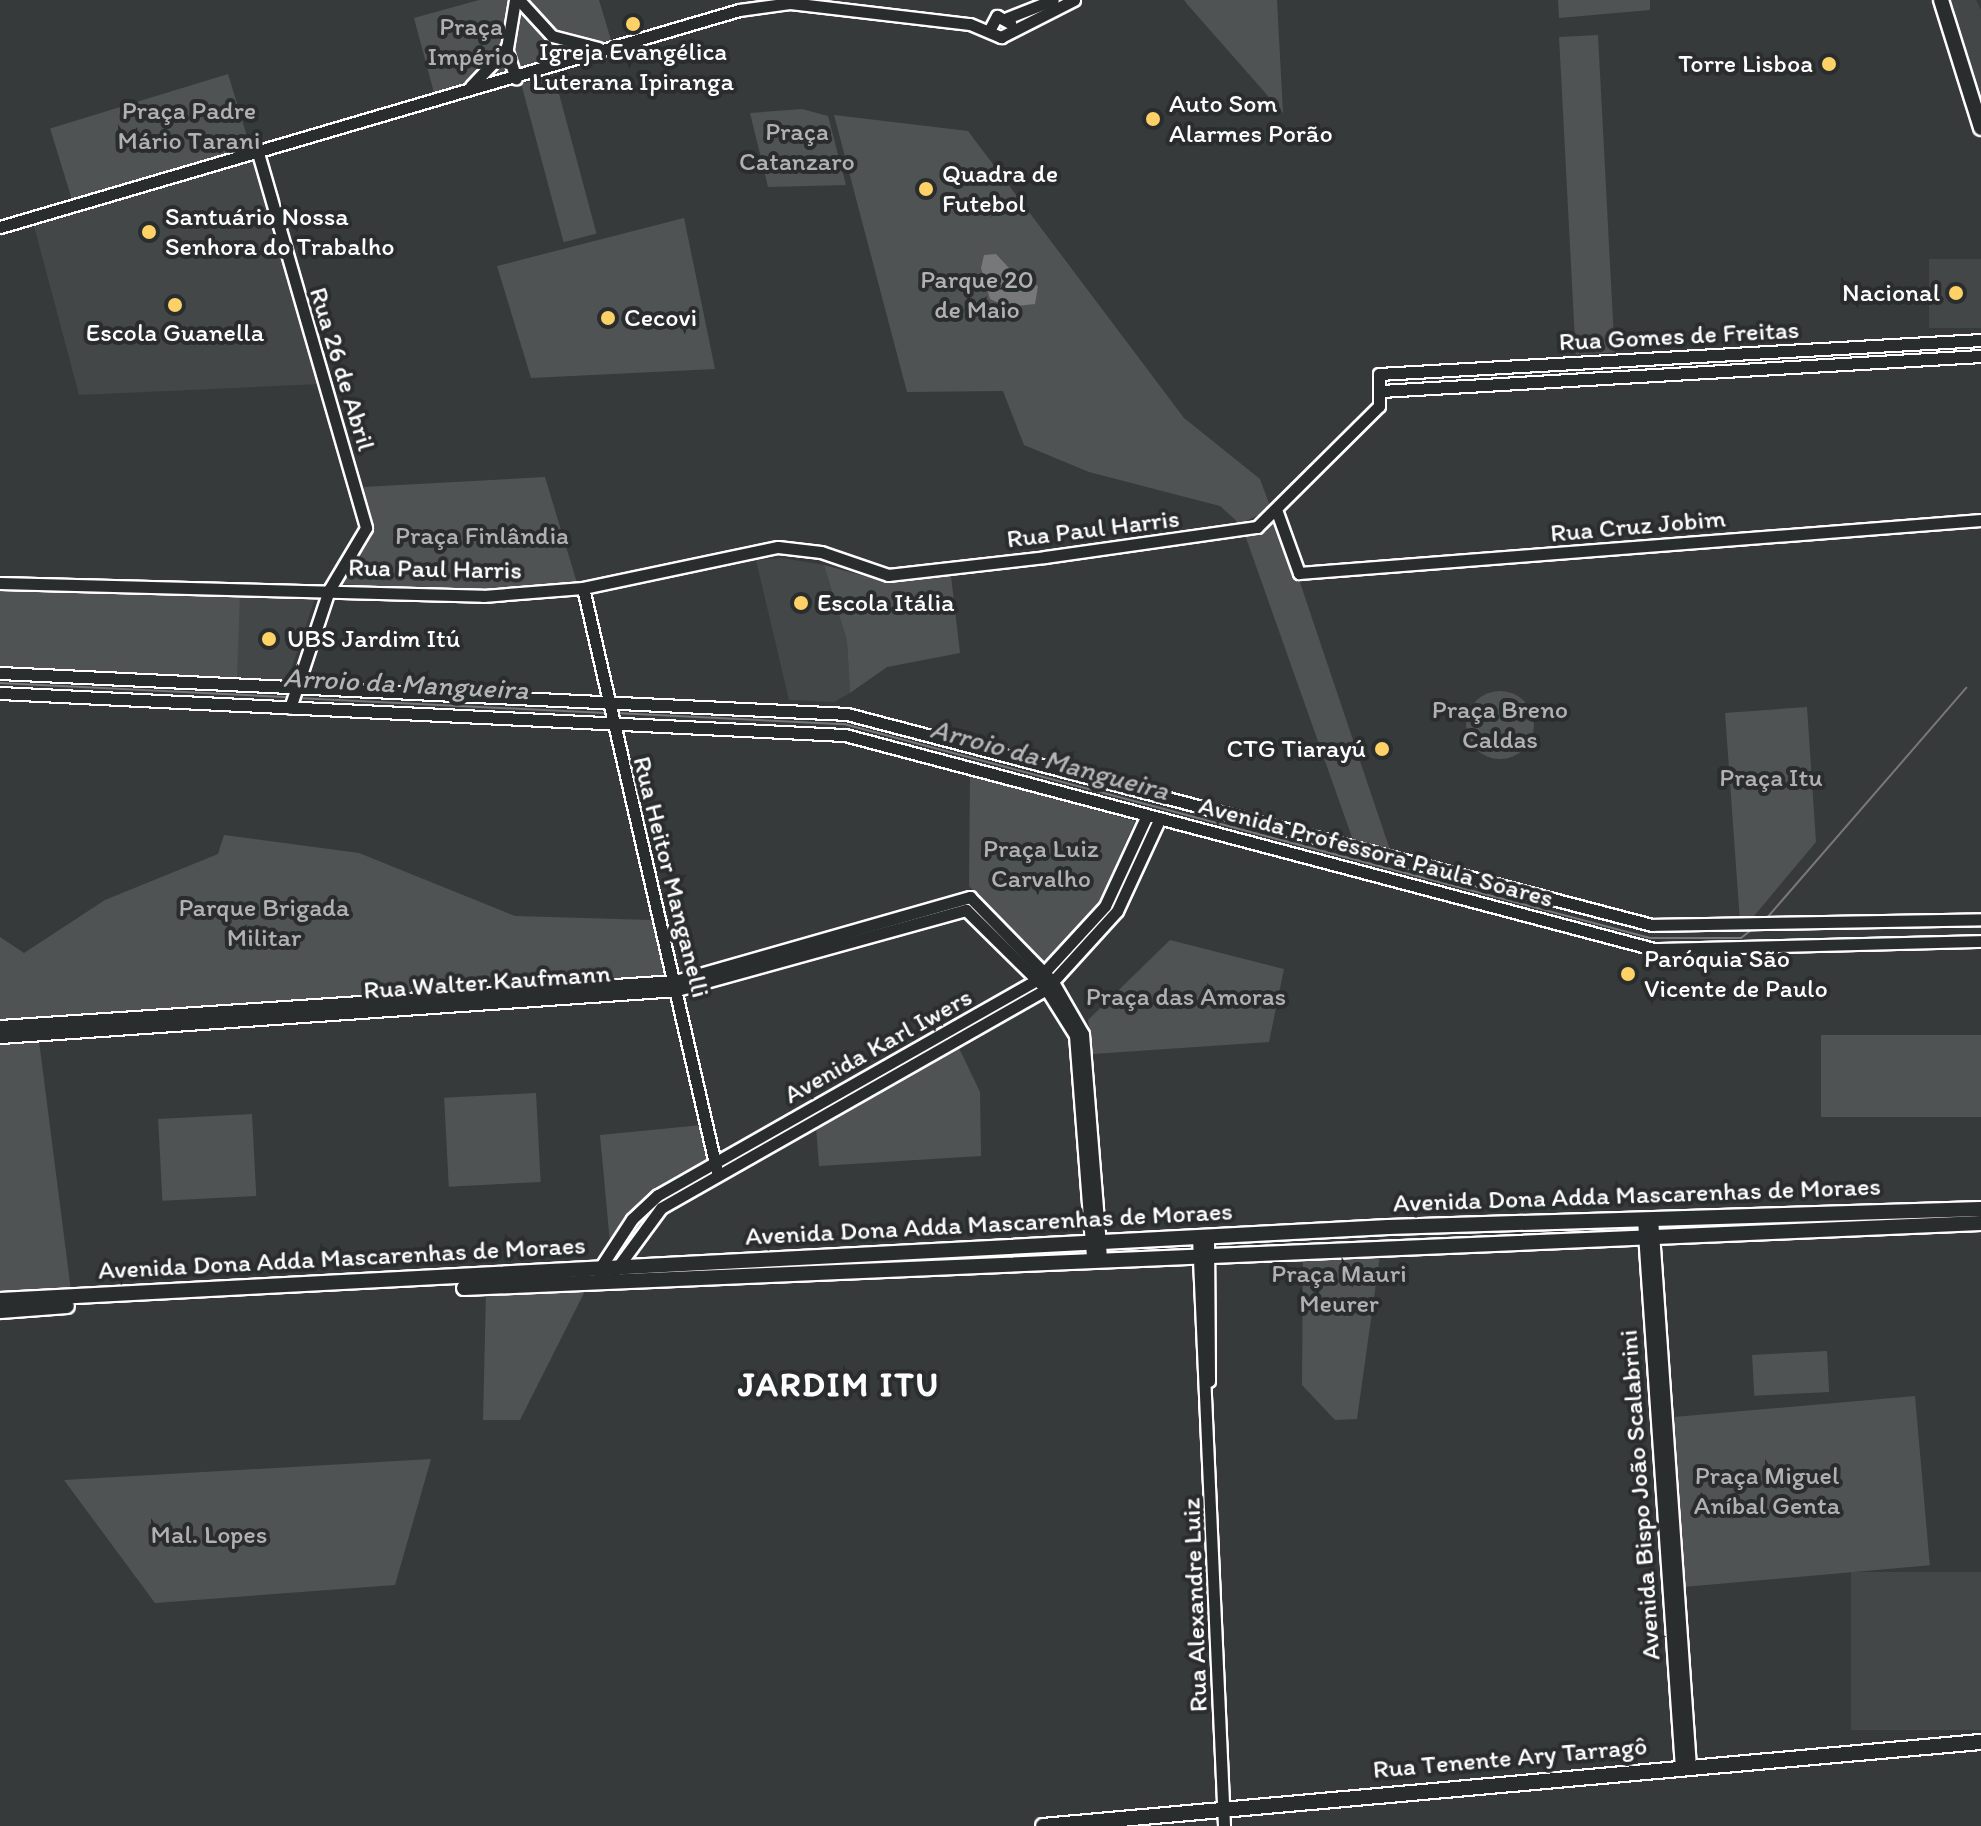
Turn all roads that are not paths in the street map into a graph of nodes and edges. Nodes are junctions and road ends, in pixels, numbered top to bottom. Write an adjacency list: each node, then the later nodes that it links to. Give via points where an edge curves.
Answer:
1 (517, 0): 7 (street); 8 (street)
2 (1053, 0): 5 (street)
3 (1074, 0): 5 (street)
4 (1941, 0): 15 (main road)
5 (1008, 23): 6 (street); 6 (street, via 1001,37)
6 (990, 24): 10 (street, via 770,3)
7 (540, 28): 8 (street); 9 (street)
8 (514, 31): 11 (street)
9 (552, 36): 10 (street, via 586,47); 12 (street, via 560,50)
10 (619, 45): 12 (street)
11 (507, 48): 13 (street); 14 (street, via 487,75)
12 (555, 65): 13 (street)
13 (516, 78): 14 (street)
14 (459, 91): 16 (street)
15 (1981, 128)
16 (258, 153): 17 (street); 25 (street, Rua 26 de Abril, via 366,524)
17 (0, 227)
18 (1981, 340): 20 (street, Rua Gomes de Freitas, via 1379,374)
19 (1981, 356): 20 (street, Rua Gomes de Freitas)
20 (1381, 391): 21 (street, via 1377,409)
21 (1277, 512): 22 (street, Rua Cruz Jobim, via 1299,573); 24 (street, Rua Paul Harris, via 1242,533 888,575 821,552 778,547)
22 (1981, 520)
23 (0, 583): 25 (street, Rua Paul Harris)
24 (583, 588): 25 (street, Rua Paul Harris, via 483,596); 29 (street, Rua Heitor Manganelli)
25 (329, 590): 28 (street, Rua 26 de Abril)
26 (0, 673): 28 (street, Avenida Professora Paula Soares)
27 (0, 693): 28 (street, Avenida Professora Paula Soares)
28 (292, 697): 29 (street, Avenida Professora Paula Soares); 29 (street, Avenida Professora Paula Soares)
29 (608, 712): 30 (street, Avenida Professora Paula Soares, via 845,735); 33 (street, Avenida Professora Paula Soares, via 847,714); 36 (street, Rua Heitor Manganelli)
30 (1147, 815): 31 (street, Avenida Professora Paula Soares); 35 (street, Avenida Karl Iwers, via 1105,906)
31 (1160, 818): 33 (street, Avenida Professora Paula Soares); 35 (street, Avenida Karl Iwers, via 1117,911)
32 (1977, 919): 33 (street, Avenida Professora Paula Soares); 34 (street, via 1965,935)
33 (1628, 930): 34 (street, Avenida Professora Paula Soares, via 1654,949)
34 (1979, 941)
35 (1045, 981): 36 (street, Rua Walter Kaufmann, via 966,910); 36 (street, Rua Walter Kaufmann, via 976,899 963,897); 39 (street, Avenida Karl Iwers); 44 (street, via 1083,1034)
36 (676, 985): 37 (street, Rua Walter Kaufmann); 38 (street, Rua Walter Kaufmann); 39 (street, Rua Heitor Manganelli)
37 (0, 1026)
38 (0, 1037)
39 (716, 1171): 45 (street, Avenida Karl Iwers, via 647,1220)
40 (1981, 1209): 42 (main road, Avenida Dona Adda Mascarenhas de Moraes)
41 (1981, 1223): 42 (main road, Avenida Dona Adda Mascarenhas de Moraes)
42 (1648, 1226): 43 (main road, Avenida Dona Adda Mascarenhas de Moraes); 49 (street, Avenida Bispo João Scalabrini)
43 (1203, 1244): 44 (main road, Avenida Dona Adda Mascarenhas de Moraes); 50 (street, Rua Alexandre Luiz)
44 (1096, 1250): 45 (main road, Avenida Dona Adda Mascarenhas de Moraes)
45 (605, 1274): 46 (main road, Avenida Dona Adda Mascarenhas de Moraes); 47 (main road, Avenida Dona Adda Mascarenhas de Moraes)
46 (0, 1300)
47 (0, 1311)
48 (1981, 1742): 49 (main road, Rua Tenente Ary Tarragô)
49 (1685, 1768): 50 (main road, Rua Tenente Ary Tarragô)
50 (1223, 1807): 51 (main road, Rua Tenente Ary Tarragô); 52 (street, Rua Alexandre Luiz)
51 (1043, 1826)
52 (1224, 1826)

